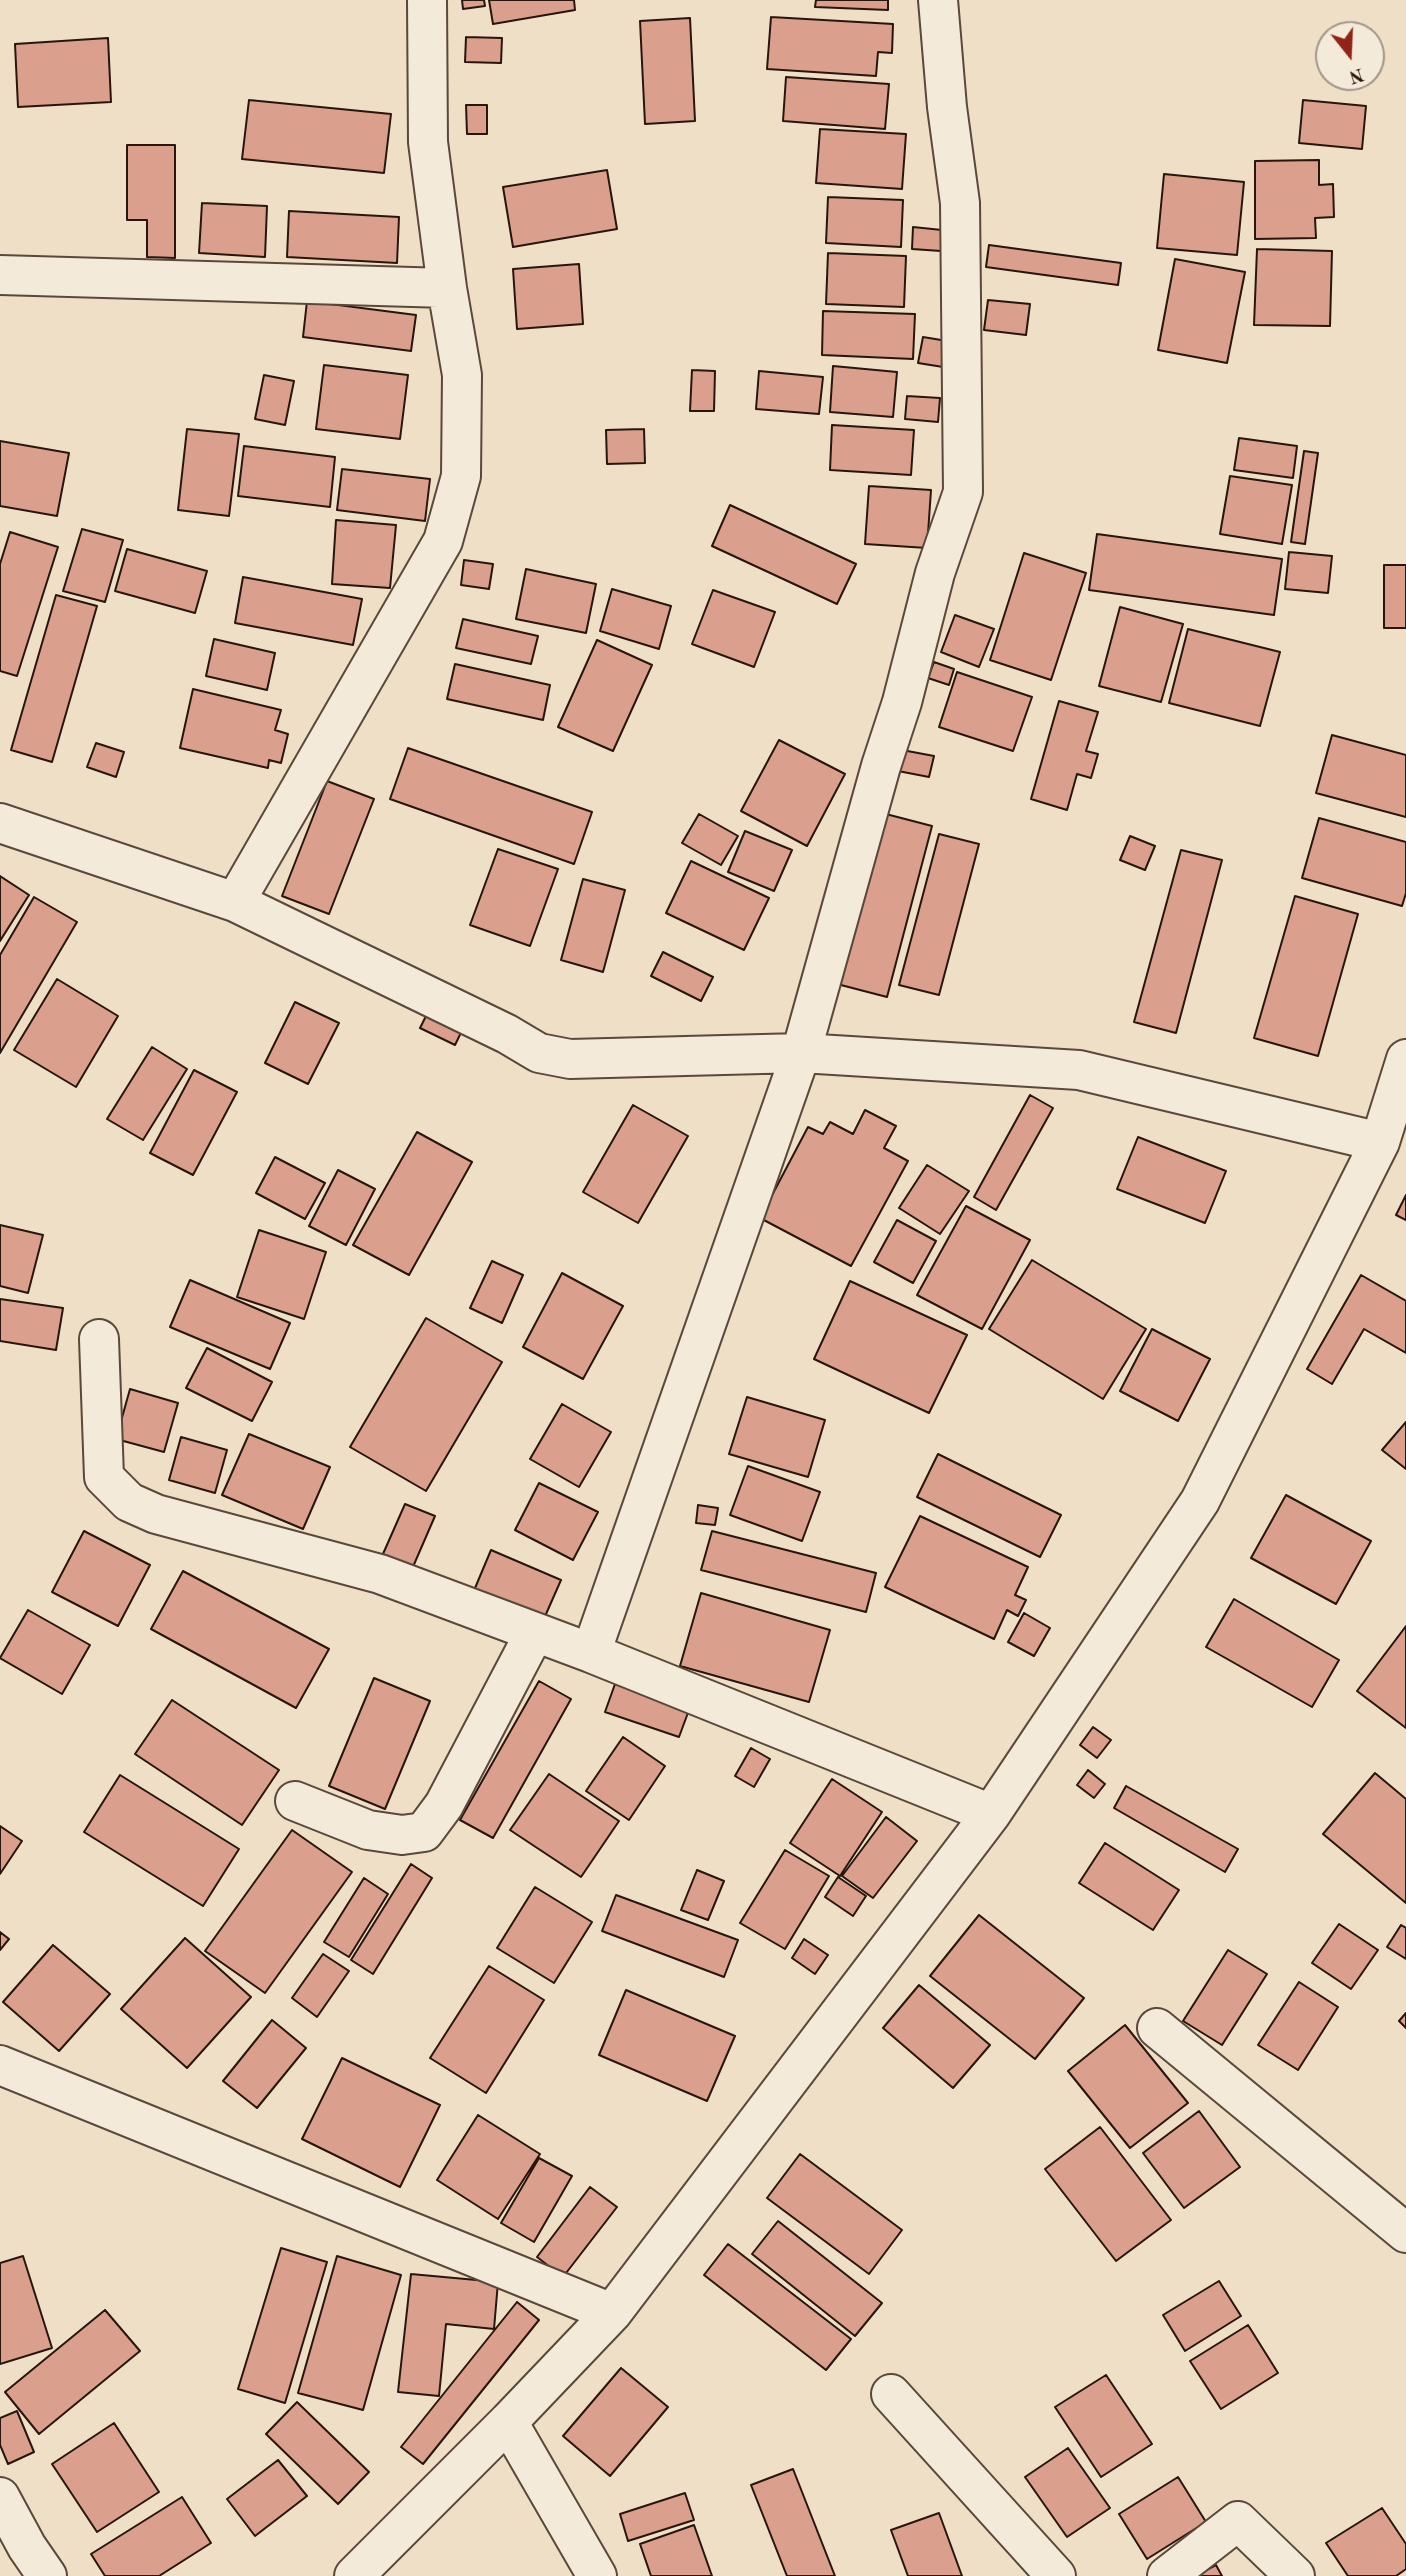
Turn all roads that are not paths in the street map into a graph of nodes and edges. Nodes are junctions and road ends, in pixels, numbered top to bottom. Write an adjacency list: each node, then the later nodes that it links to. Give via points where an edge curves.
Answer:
1 (427, 0): 4 (street, via 428,142)
2 (938, 0): 7 (street, via 960,203 963,492 935,573)
3 (0, 275): 4 (street)
4 (447, 288): 6 (street, via 462,375 462,435 461,475 443,541)
5 (0, 822): 6 (street)
6 (235, 902): 7 (street, via 538,1053 570,1059)
7 (801, 1053): 9 (street, via 1079,1070); 12 (street)
8 (1406, 1059): 9 (street)
9 (1380, 1142): 14 (street, via 1200,1501)
10 (99, 1339): 11 (street, via 104,1477 129,1502 156,1514 380,1574)
11 (536, 1632): 12 (street); 13 (street, via 444,1805 424,1832 402,1835 368,1830)
12 (591, 1653): 14 (street)
13 (295, 1801)
14 (991, 1814): 18 (street)
15 (1157, 2028): 17 (street)
16 (0, 2065): 18 (street)
17 (1406, 2233)
18 (612, 2313): 20 (street)
19 (891, 2394): 25 (street)
20 (508, 2422): 23 (street); 24 (street)
21 (0, 2497): 22 (street)
22 (47, 2576)
23 (354, 2576)
24 (597, 2576)
25 (1056, 2576)
26 (1167, 2576): 27 (street, via 1238,2521)
27 (1295, 2576)

